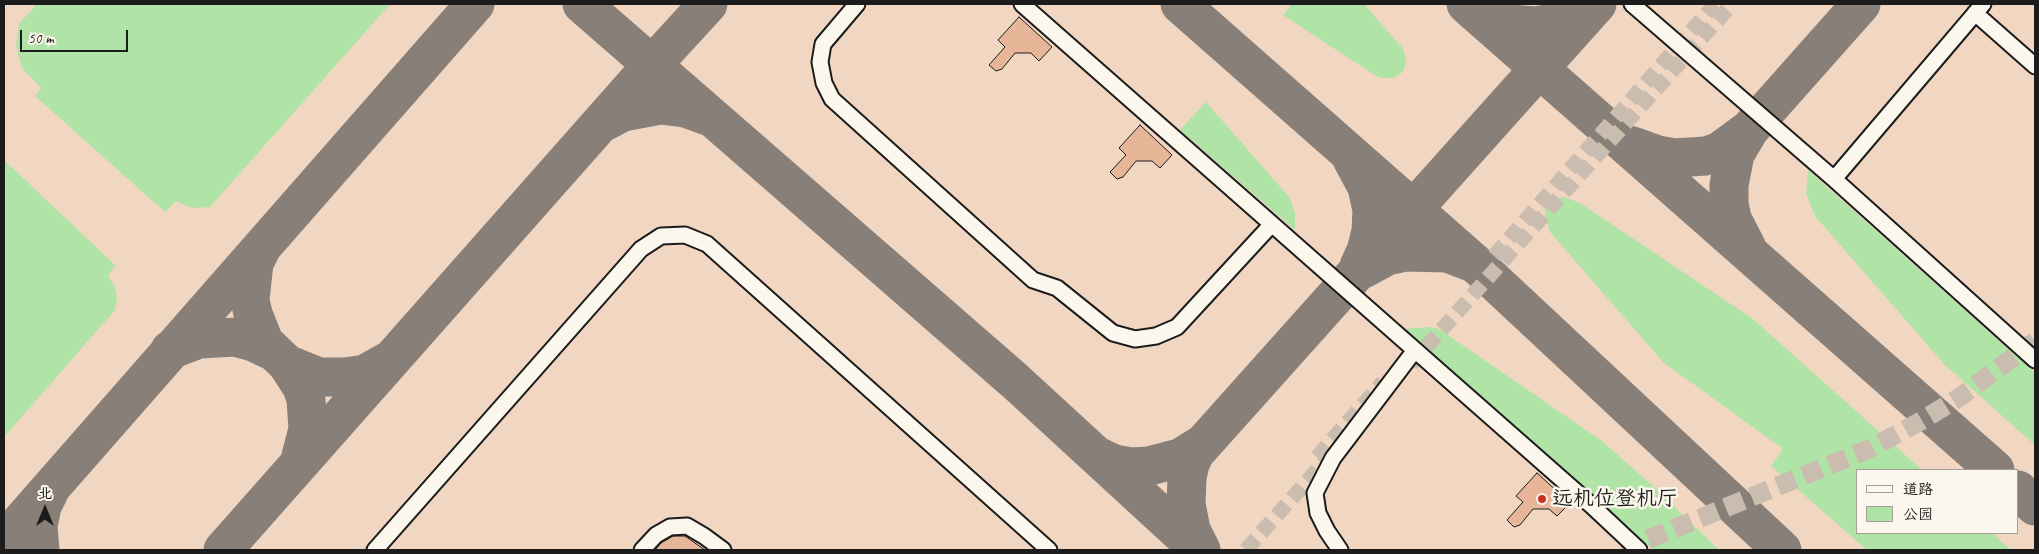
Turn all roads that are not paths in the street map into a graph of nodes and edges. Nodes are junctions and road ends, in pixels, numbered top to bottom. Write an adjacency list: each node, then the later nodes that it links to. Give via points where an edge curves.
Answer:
1 (857, 4): 7 (lane, via 824,44 820,62 824,82 832,98 1033,280 1057,288 1113,333 1135,339 1156,336 1177,327)
2 (1022, 4): 7 (lane)
3 (1632, 4): 6 (lane)
4 (1979, 8): 5 (lane); 6 (lane)
5 (2035, 66)
6 (1834, 179): 9 (lane)
7 (1272, 224): 8 (lane)
8 (1415, 350): 14 (lane, via 1333,458 1315,493 1318,513); 15 (lane)
9 (2035, 360)
10 (375, 550): 13 (lane, via 641,249 661,236 685,235 707,244)
11 (642, 550): 12 (lane, via 656,535 670,527 687,526)
12 (722, 550)
13 (1049, 550)
14 (1340, 550)
15 (1639, 550)

